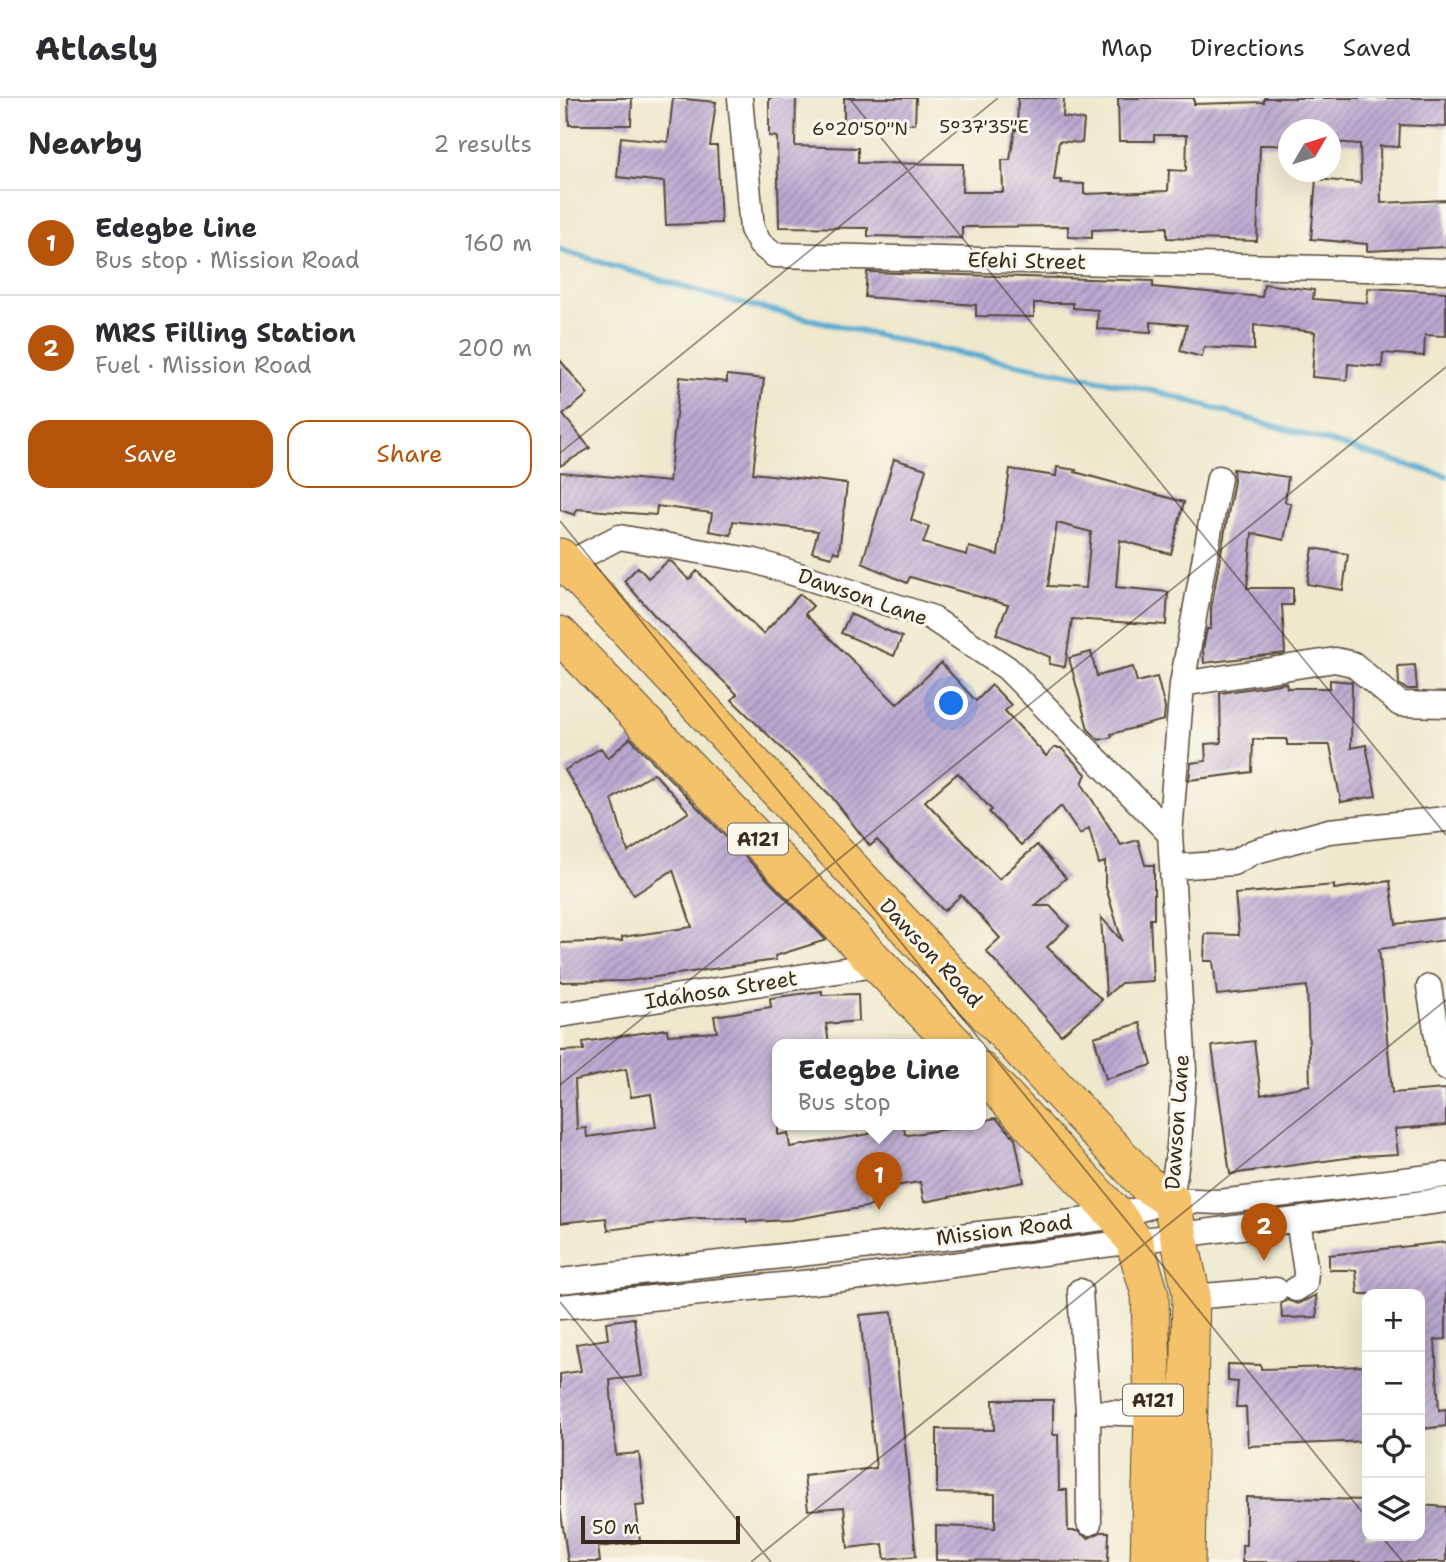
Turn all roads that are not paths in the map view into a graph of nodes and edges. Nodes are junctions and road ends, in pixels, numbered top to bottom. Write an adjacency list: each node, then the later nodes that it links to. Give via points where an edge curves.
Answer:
1 (740, 98): 2 (street, Efehi Street, via 752,229 760,244 774,255)
2 (1446, 271)
3 (1219, 478): 6 (street, Dawson Lane)
4 (563, 561): 9 (street, Dawson Lane, via 620,537 754,561 930,617 1007,668); 18 (highway, Dawson Road / A121, via 1146,1184)
5 (560, 635): 11 (highway, A121)
6 (1182, 684): 7 (street, via 1335,660 1353,664 1400,704); 9 (street, Dawson Lane)
7 (1446, 705)
8 (1446, 819): 10 (street, via 1329,831 1253,852 1233,863)
9 (1170, 834): 10 (street, Dawson Lane)
10 (1172, 867): 18 (street, Dawson Lane, via 1184,1070)
11 (881, 964): 13 (street, Idahosa Street); 14 (highway, A121)
12 (1429, 987): 15 (street)
13 (560, 1015)
14 (951, 1039)
15 (1446, 1068)
16 (986, 1075): 21 (highway, A121)
17 (1446, 1175): 18 (street, Mission Road, via 1219,1202)
18 (1171, 1200): 21 (street, Mission Road); 22 (highway, A121)
19 (1446, 1200): 20 (street, Mission Road)
20 (1298, 1220): 22 (street, Mission Road); 25 (street, via 1304,1283 1286,1290)
21 (1126, 1228): 22 (street, Mission Road); 23 (street, Mission Road); 26 (street, Mission Road, via 862,1277); 28 (highway, A121, via 1150,1294)
22 (1181, 1235): 25 (highway, A121)
23 (560, 1281)
24 (1080, 1291): 27 (street)
25 (1191, 1297): 31 (highway, A121)
26 (560, 1307)
27 (1088, 1412): 28 (street); 29 (street)
28 (1153, 1414): 30 (highway, A121)
29 (1089, 1523)
30 (1149, 1562)
31 (1186, 1562)

